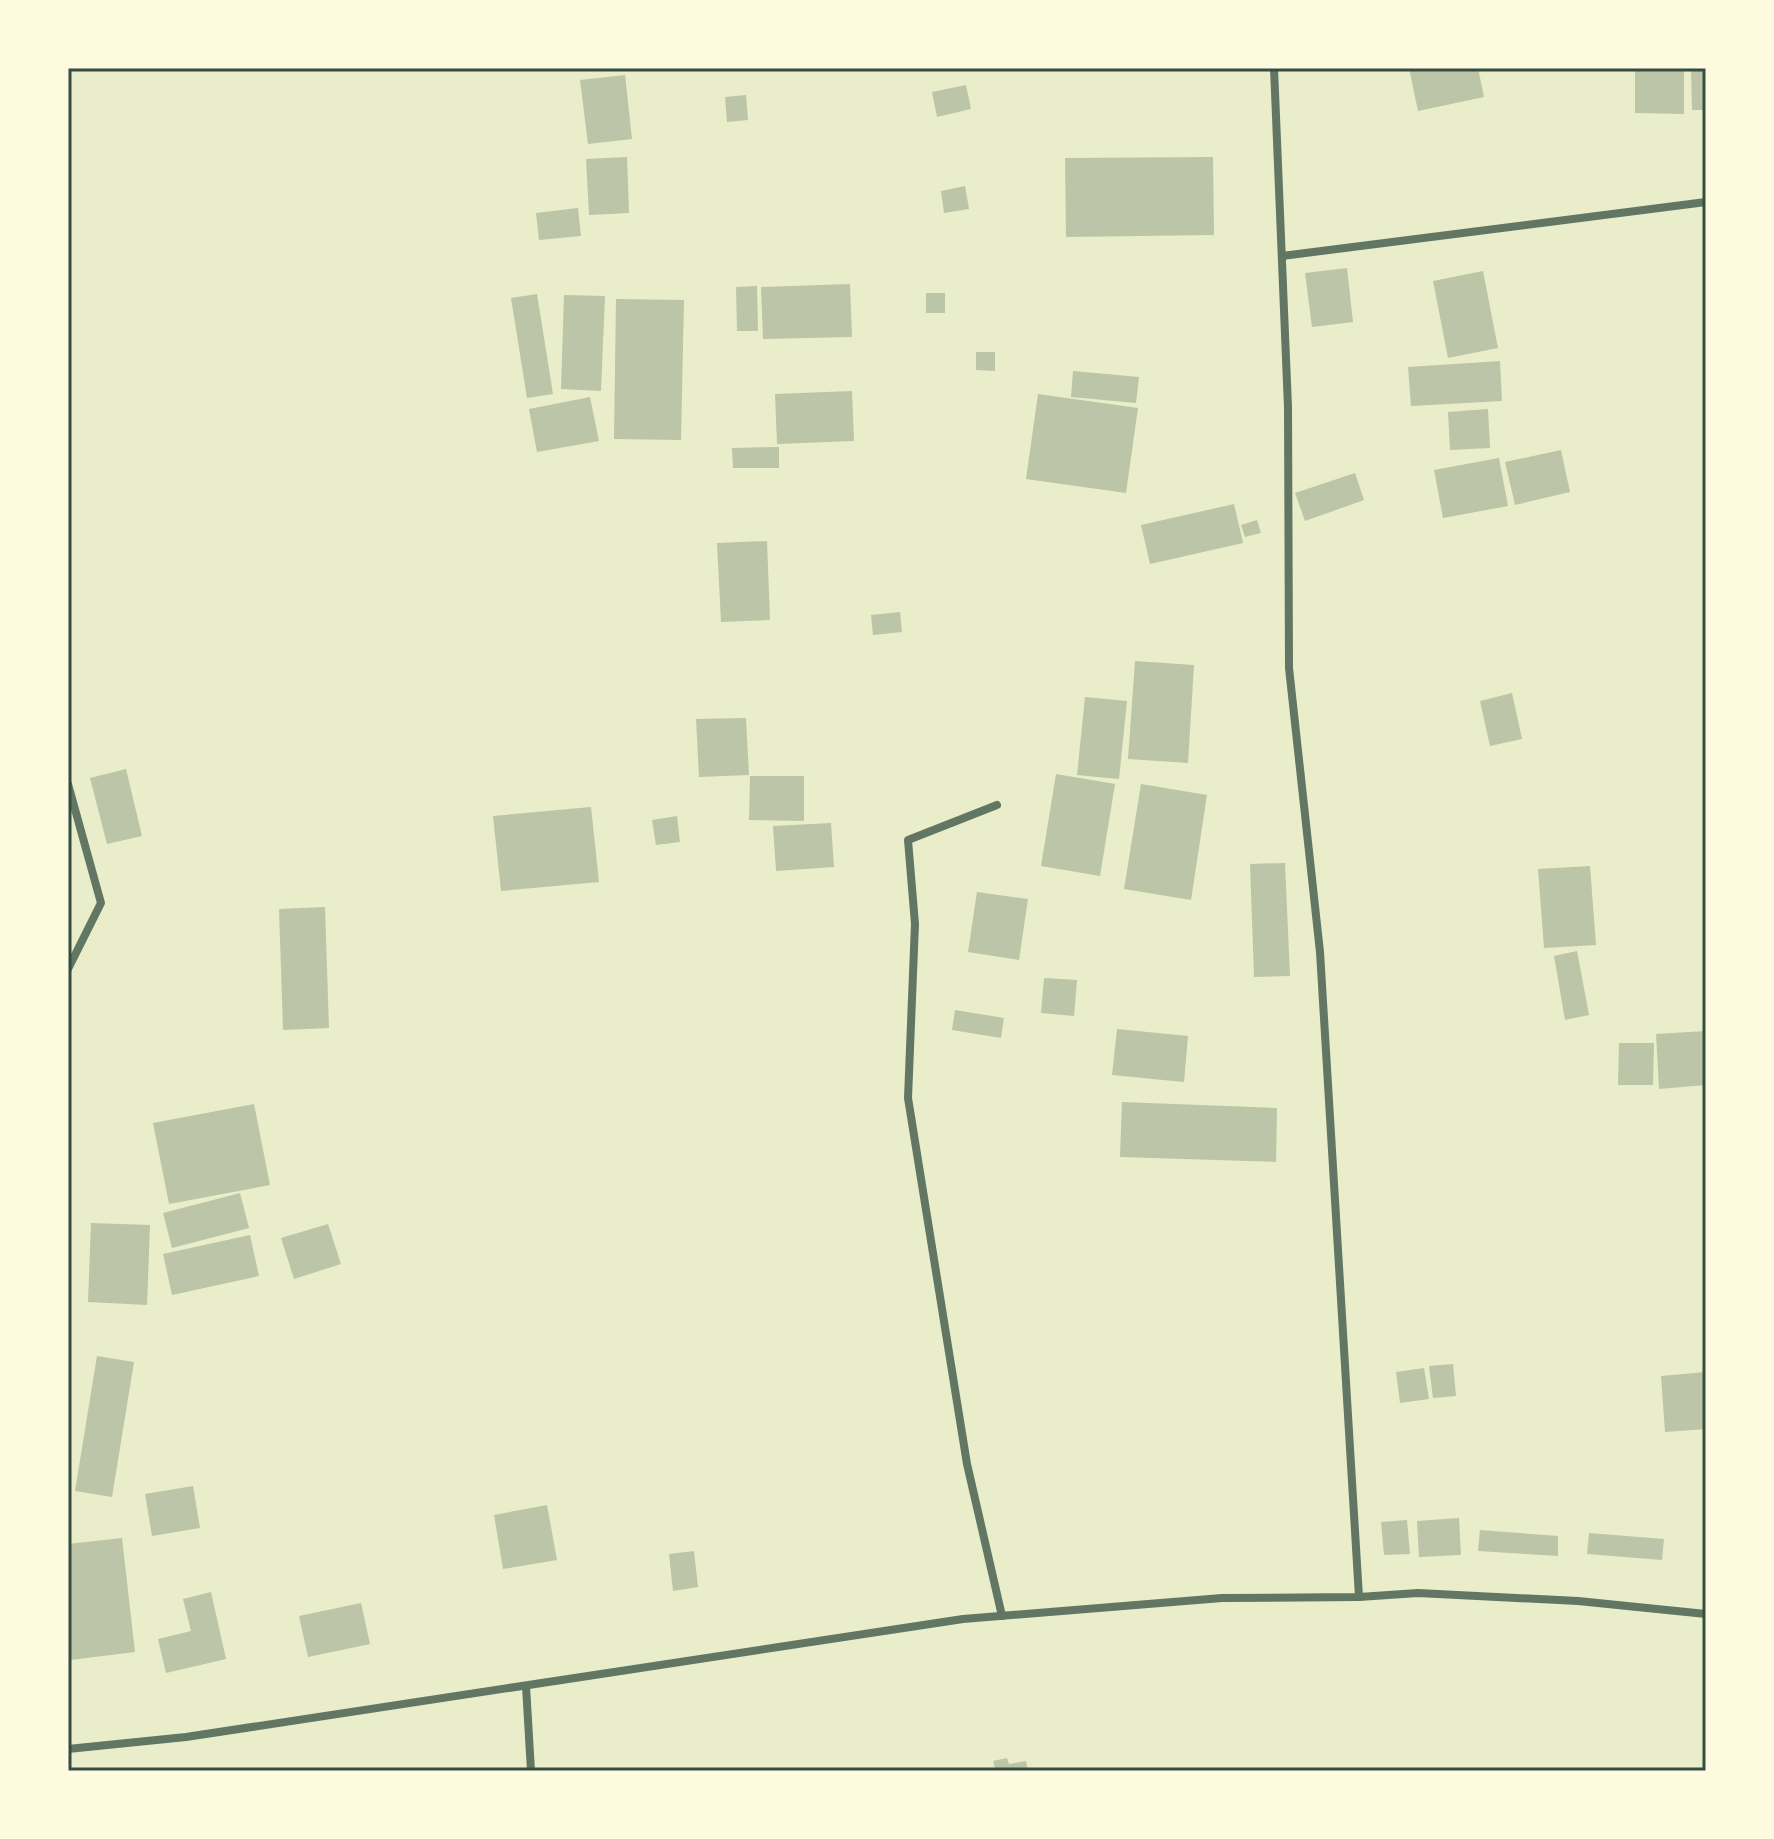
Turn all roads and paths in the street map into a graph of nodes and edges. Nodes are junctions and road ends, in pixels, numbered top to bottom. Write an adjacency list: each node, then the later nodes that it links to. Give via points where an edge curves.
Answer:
1 (1274, 68): 3 (street)
2 (1706, 202): 3 (street)
3 (1282, 256): 7 (street, via 1289,668 1320,952)
4 (68, 784): 6 (street, via 101,903)
5 (997, 805): 9 (street, via 908,840 915,924 908,1098 967,1464)
6 (68, 969)
7 (1359, 1597): 8 (street, via 1418,1593); 9 (street, via 1222,1598)
8 (1706, 1614)
9 (1002, 1616): 10 (street)
10 (526, 1686): 11 (street, via 186,1737); 12 (street)
11 (68, 1749)
12 (531, 1771)

